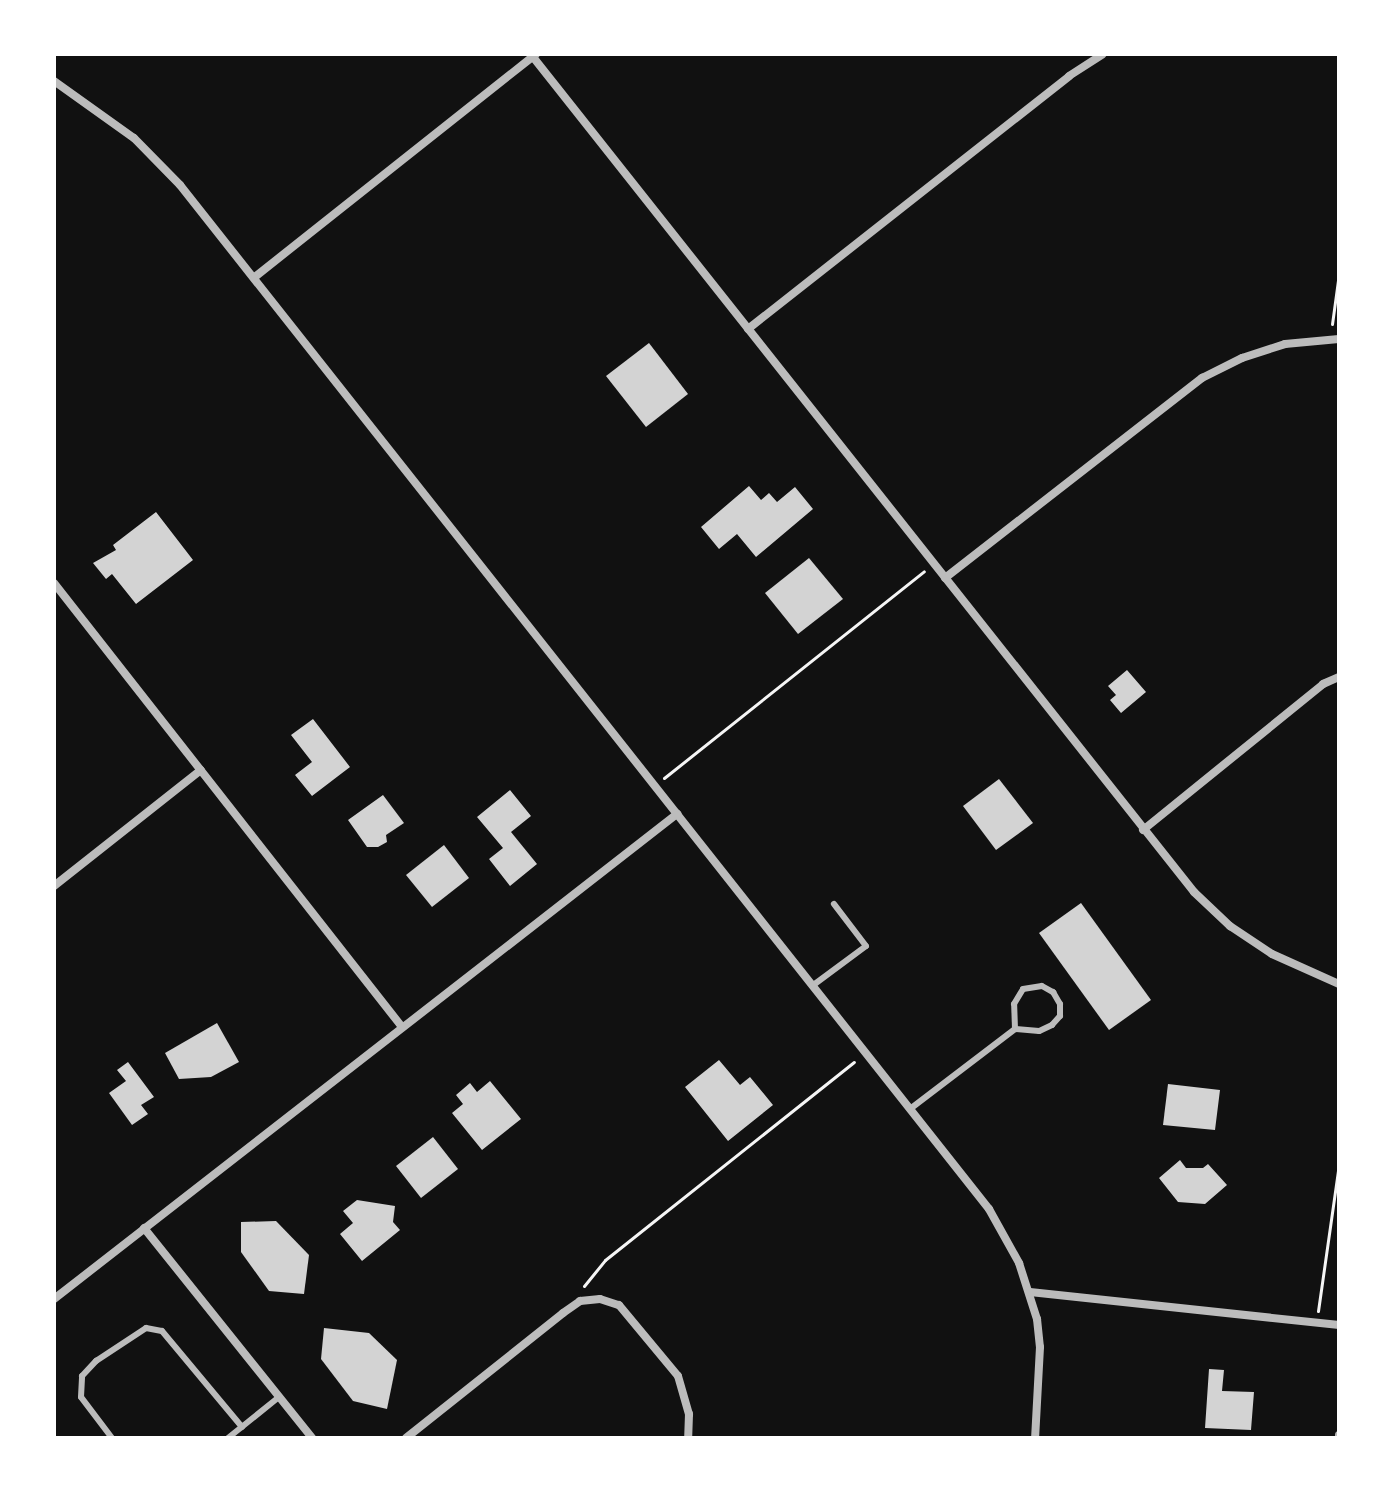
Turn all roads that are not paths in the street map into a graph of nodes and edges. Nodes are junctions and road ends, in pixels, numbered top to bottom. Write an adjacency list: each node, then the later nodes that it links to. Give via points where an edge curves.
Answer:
1 (1103, 54): 5 (street)
2 (535, 55): 4 (street); 5 (street)
3 (54, 81): 4 (street, via 134,138)
4 (256, 276): 11 (street)
5 (748, 329): 7 (street)
6 (1334, 339): 7 (street, via 1271,349 1202,378)
7 (945, 578): 12 (street)
8 (54, 583): 10 (street)
9 (1339, 677): 12 (street, via 1323,684)
10 (201, 770): 13 (street); 17 (street)
11 (677, 814): 16 (street); 17 (street)
12 (1143, 830): 15 (street, via 1230,926 1272,954)
13 (54, 886)
14 (834, 904): 16 (lane, via 866,946)
15 (1339, 984)
16 (812, 986): 19 (street)
17 (402, 1027): 20 (street)
18 (1015, 1029): 18 (lane, via 1014,1004 1023,989 1042,986 1053,992 1060,1016 1052,1025 1039,1031); 19 (lane)
19 (910, 1109): 21 (street, via 989,1209)
20 (144, 1228): 22 (street); 24 (street)
21 (1030, 1292): 23 (street); 31 (street, via 1040,1347)
22 (54, 1299)
23 (1339, 1325)
24 (279, 1397): 25 (lane); 28 (street)
25 (242, 1427): 26 (lane, via 162,1331 146,1328 87,1367 82,1376 81,1397); 27 (lane)
26 (112, 1438)
27 (228, 1438)
28 (312, 1438)
29 (406, 1438): 30 (street, via 580,1301 600,1299 619,1305 667,1360 685,1395)
30 (688, 1438)
31 (1035, 1438)

